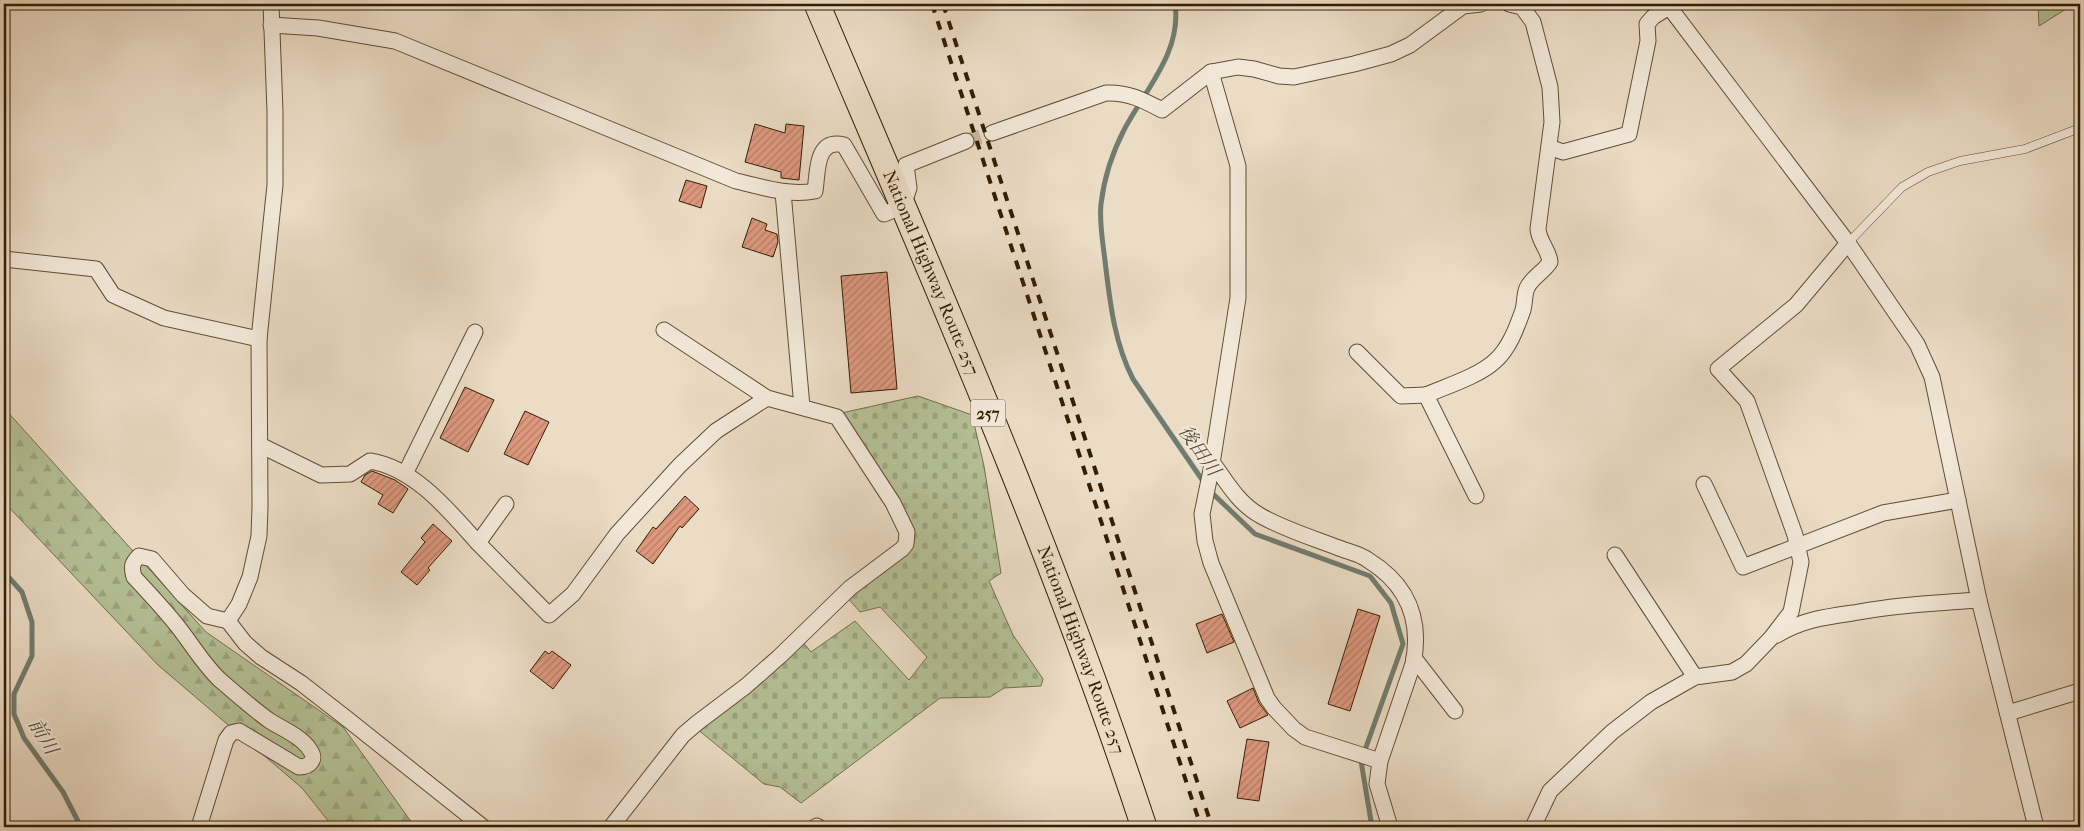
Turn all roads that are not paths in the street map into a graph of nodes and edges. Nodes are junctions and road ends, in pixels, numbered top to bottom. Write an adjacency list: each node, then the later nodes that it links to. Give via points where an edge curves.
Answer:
1 (271, 4): 7 (street)
2 (817, 4): 14 (highway, National Highway Route 257 / 257)
3 (1481, 4): 5 (street)
4 (1509, 4): 12 (street, via 1522,7 1533,22 1543,56 1550,87 1552,122)
5 (1463, 5): 8 (street, via 1410,45 1354,64 1294,77 1238,67)
6 (1668, 6): 12 (street, via 1647,24 1648,41 1629,134 1563,152); 15 (street)
7 (271, 25): 13 (street, via 318,28 395,41 736,181); 19 (street, via 275,185)
8 (1211, 72): 10 (street, via 1162,110 1121,92 1106,94); 25 (street, via 1238,166 1238,298)
9 (2080, 128): 15 (lane, via 2025,149 1960,161 1928,172 1902,186)
10 (992, 133)
11 (966, 141): 14 (street, via 906,164 909,188)
12 (1549, 147): 21 (street, via 1538,229 1550,262 1527,287 1524,308 1514,332 1495,361 1479,372)
13 (783, 192): 14 (street, via 815,192 821,152 835,143 844,145 850,152 884,214); 23 (street)
14 (903, 206): 46 (highway, National Highway Route 257 / 257, via 1024,501 1115,739)
15 (1848, 243): 29 (street, via 1917,344 1932,376); 32 (street, via 1796,305 1718,369 1747,401)
16 (4, 259): 19 (street, via 96,269 112,294 164,318)
17 (664, 330): 22 (street)
18 (475, 332): 26 (street)
19 (259, 339): 24 (street)
20 (1357, 352): 21 (street, via 1402,396)
21 (1426, 395): 28 (street)
22 (767, 398): 23 (street); 31 (street, via 716,431 680,465 617,534 573,594 549,615)
23 (802, 408): 45 (street, via 837,417 893,503 907,532 906,544 850,588 746,686 683,735)
24 (260, 445): 26 (street, via 321,475 350,474 370,461); 35 (street, via 259,536 250,577)
25 (1212, 467): 37 (street, via 1240,500 1260,516 1367,559 1387,574 1403,592 1412,612 1416,630); 42 (street, via 1202,514 1205,541 1211,563 1267,698 1286,722 1305,736)
26 (404, 474): 31 (street, via 421,484)
27 (1704, 484): 32 (street, via 1742,567)
28 (1476, 496)
29 (1958, 500): 32 (street, via 1883,513); 34 (street)
30 (506, 504): 31 (street)
31 (478, 543)
32 (1798, 547): 36 (street, via 1801,562 1791,612)
33 (1615, 555): 38 (street)
34 (1979, 600): 36 (street, via 1898,605 1824,618 1795,624); 41 (street)
35 (228, 621): 43 (street, via 207,616 152,559 139,556 133,562 134,578 176,624 219,679 269,720 301,741 312,757 310,764 299,767 239,731 230,733); 44 (street, via 261,657 346,718)
36 (1771, 638): 38 (street, via 1746,664 1732,672)
37 (1414, 658): 40 (street); 42 (street)
38 (1695, 677): 48 (street, via 1651,702 1612,732 1550,791)
39 (2080, 691): 41 (street)
40 (1455, 711)
41 (2008, 712): 49 (street)
42 (1377, 761): 47 (street, via 1377,784)
43 (199, 827)
44 (483, 827)
45 (611, 827)
46 (1144, 827)
47 (1390, 827)
48 (1533, 827)
49 (2036, 827)

